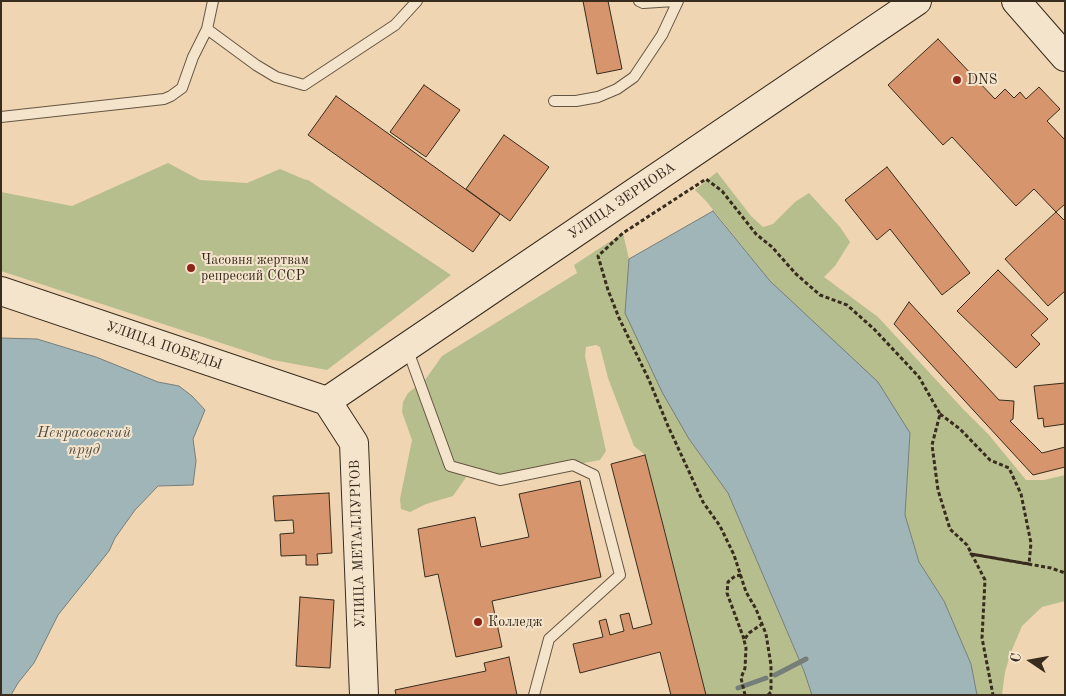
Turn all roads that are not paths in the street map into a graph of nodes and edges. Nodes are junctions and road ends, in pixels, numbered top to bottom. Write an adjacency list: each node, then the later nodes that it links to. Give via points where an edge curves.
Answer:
1 (213, 1): 7 (lane)
2 (417, 1): 7 (lane, via 396,25 304,85 276,77)
3 (639, 1): 4 (lane)
4 (676, 1): 9 (lane, via 662,36 634,77 598,97)
5 (917, 1): 12 (main road, УЛИЦА ЗЕРНОВА)
6 (1016, 1): 8 (main road)
7 (207, 29): 10 (lane, via 182,88 164,99)
8 (1065, 57)
9 (554, 101)
10 (1, 117)
11 (1, 290): 13 (main road, УЛИЦА ПОБЕДЫ)
12 (406, 346): 13 (main road, УЛИЦА ЗЕРНОВА); 15 (lane, via 450,466 500,480 573,464 594,475 620,575 549,639)
13 (327, 401): 14 (main road, УЛИЦА МЕТАЛЛУРГОВ, via 354,444)
14 (364, 695)
15 (534, 695)

